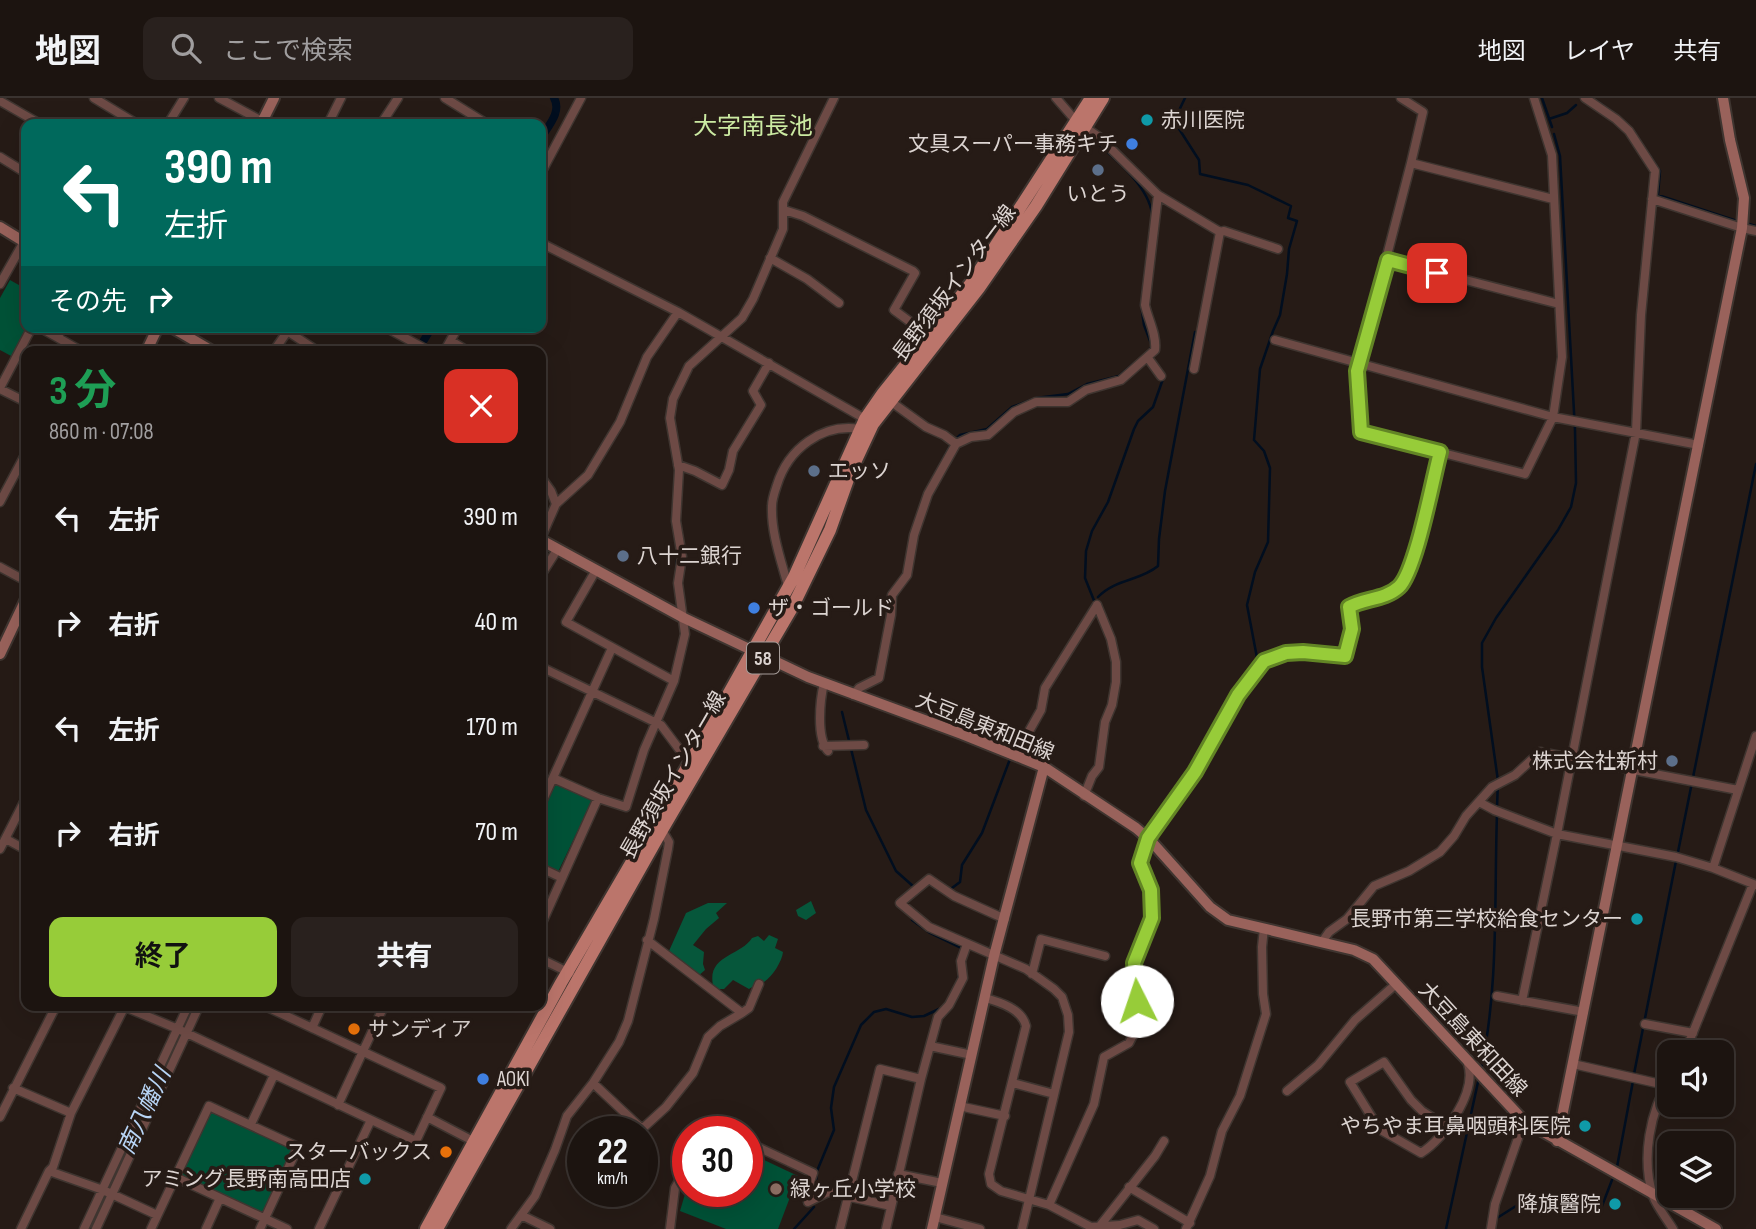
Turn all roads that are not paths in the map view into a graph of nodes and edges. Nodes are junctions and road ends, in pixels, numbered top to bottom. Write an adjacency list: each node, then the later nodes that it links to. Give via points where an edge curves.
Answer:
1 (94, 98): 17 (street)
2 (184, 98): 21 (street)
3 (219, 98): 22 (street)
4 (274, 98): 23 (street)
5 (341, 98): 24 (street)
6 (398, 98): 25 (street)
7 (446, 98): 26 (street)
8 (581, 98): 28 (street)
9 (1056, 98): 27 (street)
10 (1091, 98): 27 (main road, 長野須坂インター線 / 58)
11 (1103, 98): 27 (main road, 長野須坂インター線 / 58)
12 (1401, 98): 30 (street, via 1423,112)
13 (1534, 98): 33 (street, via 1552,155)
14 (1585, 98): 34 (street, via 1635,138 1655,170)
15 (1723, 98): 37 (street, via 1744,198)
16 (831, 99): 35 (street, via 783,202)
17 (105, 101): 20 (street)
18 (1, 103): 19 (street)
19 (31, 119)
20 (130, 119)
21 (171, 119)
22 (254, 119)
23 (263, 119)
24 (333, 119)
25 (384, 119)
26 (479, 119)
27 (1081, 124): 32 (street); 75 (main road, 長野須坂インター線 / 58, via 979,288); 77 (main road, 長野須坂インター線 / 58, via 972,282 883,393)
28 (546, 155)
29 (0, 157): 31 (street)
30 (1411, 163): 33 (street); 45 (street)
31 (21, 170)
32 (1158, 195): 39 (street); 68 (street, via 1145,305 1156,342)
33 (1553, 199): 48 (street)
34 (1652, 199): 37 (street); 78 (street)
35 (784, 210): 44 (street, via 783,229); 50 (street, via 914,271 894,310)
36 (0, 227): 40 (street)
37 (1742, 228): 38 (street); 80 (street)
38 (1756, 231)
39 (1220, 232): 43 (street); 71 (street)
40 (21, 238)
41 (546, 246): 49 (street)
42 (21, 249): 46 (street)
43 (1278, 249)
44 (770, 258): 47 (street); 57 (street, via 747,310)
45 (1388, 260): 48 (street); 69 (street)
46 (0, 284)
47 (839, 303)
48 (1559, 304): 76 (street, via 1562,356)
49 (678, 312): 57 (street); 86 (street, via 646,357 620,422 588,475)
50 (913, 324)
51 (50, 333): 58 (street)
52 (60, 333): 58 (street)
53 (181, 333): 62 (street)
54 (290, 333): 63 (street)
55 (395, 333): 64 (street)
56 (455, 333): 60 (street)
57 (721, 336): 70 (street); 83 (street, via 690,366 673,399 670,418)
58 (58, 337): 61 (street)
59 (1275, 340): 69 (street)
60 (451, 341): 65 (street); 66 (street)
61 (76, 346)
62 (204, 346)
63 (310, 346)
64 (420, 346)
65 (448, 346)
66 (459, 346)
67 (21, 348): 73 (street)
68 (1148, 358): 72 (street); 79 (street, via 1121,380 1086,390 1068,402 1036,402 1013,412 988,435)
69 (1359, 362): 76 (street); 81 (street, via 1361,432)
70 (769, 363): 77 (street); 83 (street, via 753,391 761,405 733,451 722,485)
71 (1194, 369)
72 (1161, 376)
73 (0, 388): 74 (street)
74 (21, 399)
75 (890, 401): 77 (main road, 長野須坂インター線 / 58); 79 (street)
76 (1553, 417): 78 (street); 81 (street, via 1525,474)
77 (866, 424): 94 (main road, 長野須坂インター線 / 58); 94 (street, via 833,429 803,443 781,473 771,503); 98 (main road, 長野須坂インター線 / 58, via 808,579)
78 (1636, 432): 80 (street); 110 (street)
79 (956, 444): 104 (street, via 928,494 907,575 892,595 879,678)
80 (1699, 445): 112 (street)
81 (1440, 452): 122 (street, via 1404,581 1378,598 1349,607 1352,629 1345,656 1286,653 1264,661)
82 (21, 462): 85 (street)
83 (678, 465): 96 (street, via 676,522 682,549 678,583)
84 (546, 484): 86 (street)
85 (0, 502)
86 (556, 503): 87 (street)
87 (546, 527)
88 (546, 542): 89 (street, 大豆島東和田線)
89 (557, 550): 91 (street); 92 (street, 大豆島東和田線)
90 (0, 567): 93 (street)
91 (546, 567)
92 (596, 570): 96 (street, 大豆島東和田線); 97 (street, via 566,622)
93 (21, 578)
94 (789, 586): 98 (main road, 長野須坂インター線 / 58)
95 (21, 610): 99 (street)
96 (684, 618): 98 (street, 大豆島東和田線); 101 (street)
97 (612, 648): 101 (street); 103 (street)
98 (758, 653): 102 (street, 大豆島東和田線); 109 (main road, 長野須坂インター線 / 58); 120 (main road, 長野須坂インター線 / 58)
99 (0, 654)
100 (546, 669): 103 (street)
101 (674, 681): 105 (street)
102 (824, 683): 104 (street, 大豆島東和田線); 107 (street, via 820,701 825,749)
103 (592, 692): 105 (street); 113 (street)
104 (853, 695): 108 (street, 大豆島東和田線)
105 (657, 723): 109 (street, via 679,749); 117 (street, via 626,807)
106 (1756, 736): 114 (street)
107 (864, 745)
108 (1010, 754): 111 (street, 大豆島東和田線); 116 (street, via 1023,742 1041,710 1045,688 1097,605 1111,639 1116,682 1099,766)
109 (693, 757): 139 (main road, 長野須坂インター線 / 58)
110 (1571, 758): 112 (street); 118 (street, via 1540,752); 121 (street)
111 (1044, 768): 116 (street, 大豆島東和田線); 131 (street)
112 (1633, 769): 114 (street); 124 (street)
113 (553, 778): 115 (street); 117 (street)
114 (1738, 790): 126 (street)
115 (546, 793)
116 (1084, 796): 122 (street, 大豆島東和田線)
117 (598, 798): 128 (street)
118 (1479, 802): 121 (street); 134 (street, via 1440,852 1374,886)
119 (21, 807): 123 (street)
120 (663, 830): 133 (street, via 669,842); 141 (main road, 長野須坂インター線 / 58)
121 (1557, 834): 124 (street); 146 (street)
122 (1148, 838): 132 (street, 大豆島東和田線, via 1210,907 1228,920); 204 (street, via 1140,863 1151,890 1152,918 1134,963 1141,1020 1129,1043 1104,1057 1094,1104)
123 (2, 843): 125 (street)
124 (1617, 846): 126 (street); 155 (street)
125 (21, 849)
126 (1713, 868): 129 (street)
127 (546, 870): 128 (street)
128 (562, 878): 130 (street)
129 (1754, 885): 161 (street)
130 (546, 914)
131 (1005, 919): 135 (street, via 954,896 929,878 900,903 929,927); 136 (street)
132 (1264, 928): 134 (street, 大豆島東和田線); 211 (street, via 1266,1014 1240,1096 1222,1131 1210,1176)
133 (647, 940): 156 (street); 171 (street, via 628,1021)
134 (1322, 942): 143 (street, 大豆島東和田線, via 1373,959)
135 (967, 944): 136 (street); 163 (street, via 961,961 963,978 938,1017)
136 (995, 956): 140 (street); 145 (street)
137 (1105, 956): 140 (street, via 1041,939)
138 (546, 961): 139 (street)
139 (568, 972): 141 (street); 191 (main road, 長野須坂インター線 / 58)
140 (1032, 974): 175 (street, via 1062,997 1068,1015 1069,1032)
141 (580, 978): 212 (main road, 長野須坂インター線 / 58)
142 (759, 984): 156 (street, via 749,1008)
143 (1396, 984): 166 (street, 大豆島東和田線); 174 (street)
144 (1497, 996): 146 (street)
145 (985, 998): 165 (street); 172 (street, via 1025,1020)
146 (1522, 1001): 155 (street)
147 (53, 1011): 173 (street)
148 (122, 1011): 179 (street)
149 (137, 1011): 158 (street)
150 (186, 1011): 158 (street)
151 (197, 1011): 160 (street)
152 (276, 1011): 159 (street)
153 (320, 1011): 159 (street)
154 (382, 1011): 164 (street)
155 (1584, 1012): 167 (street)
156 (742, 1013): 181 (street, via 708,1037 693,1073)
157 (1645, 1024): 161 (street)
158 (177, 1028): 160 (street); 198 (street)
159 (312, 1028): 164 (street)
160 (187, 1033): 168 (street); 199 (street)
161 (1693, 1033): 162 (street)
162 (1690, 1040)
163 (930, 1046): 165 (street); 169 (street)
164 (363, 1051): 176 (street); 184 (street, via 441,1088)
165 (972, 1055): 177 (street)
166 (1467, 1061): 186 (street, 大豆島東和田線); 188 (street, via 1471,1072 1460,1111)
167 (1573, 1064): 170 (street); 189 (street)
168 (274, 1075): 176 (street); 187 (street)
169 (921, 1079): 194 (street); 200 (street, via 880,1069)
170 (1657, 1081)
171 (593, 1083): 180 (street); 208 (street, via 567,1116 535,1196)
172 (1013, 1083): 175 (street); 182 (street)
173 (13, 1088): 179 (street); 183 (street)
174 (1287, 1091)
175 (1054, 1094): 203 (street)
176 (338, 1105): 185 (street)
177 (959, 1106): 182 (street); 196 (street)
178 (1657, 1108): 201 (street, via 1647,1152)
179 (71, 1113): 193 (street)
180 (625, 1116)
181 (656, 1116)
182 (1005, 1116): 203 (street, via 989,1180 1001,1191)
183 (0, 1117)
184 (427, 1117): 185 (street, via 416,1141); 191 (street)
185 (371, 1120): 221 (street)
186 (1524, 1121): 189 (street, 大豆島東和田線); 231 (street)
187 (251, 1124): 195 (street, via 209,1106); 209 (street, via 298,1147)
188 (1447, 1127): 188 (street, via 1411,1100 1384,1062 1350,1082 1379,1129 1418,1152 1424,1152)
189 (1557, 1140): 201 (street, 大豆島東和田線)
190 (1164, 1141): 197 (street)
191 (473, 1142): 222 (main road, 長野須坂インター線 / 58)
192 (763, 1150): 200 (street, via 813,1173 808,1202 828,1192)
193 (49, 1171): 198 (street); 214 (street)
194 (898, 1174): 196 (street); 205 (street)
195 (175, 1177): 202 (street); 207 (street)
196 (942, 1184): 210 (street)
197 (1129, 1187): 211 (street); 213 (street)
198 (103, 1190): 199 (street); 215 (street)
199 (112, 1194): 207 (street); 216 (street)
200 (848, 1196): 205 (street); 226 (street)
201 (1653, 1196): 232 (street); 233 (street, 大豆島東和田線)
202 (220, 1198): 209 (street); 218 (street)
203 (1029, 1198): 204 (street); 229 (street)
204 (1049, 1205): 213 (street)
205 (891, 1206): 227 (street)
206 (673, 1207): 225 (street)
207 (157, 1215): 217 (street)
208 (521, 1215): 223 (street); 224 (street)
209 (265, 1219): 219 (street); 220 (street)
210 (933, 1223): 228 (street)
211 (1188, 1226)
212 (441, 1227)
213 (1099, 1227): 230 (street, via 1138,1220)
214 (21, 1229)
215 (84, 1229)
216 (96, 1229)
217 (151, 1229)
218 (205, 1229)
219 (260, 1229)
220 (287, 1229)
221 (319, 1229)
222 (426, 1229)
223 (511, 1229)
224 (550, 1229)
225 (670, 1229)
226 (840, 1229)
227 (886, 1229)
228 (980, 1229)
229 (1022, 1229)
230 (1154, 1229)
231 (1491, 1229)
232 (1673, 1229)
233 (1716, 1229)

